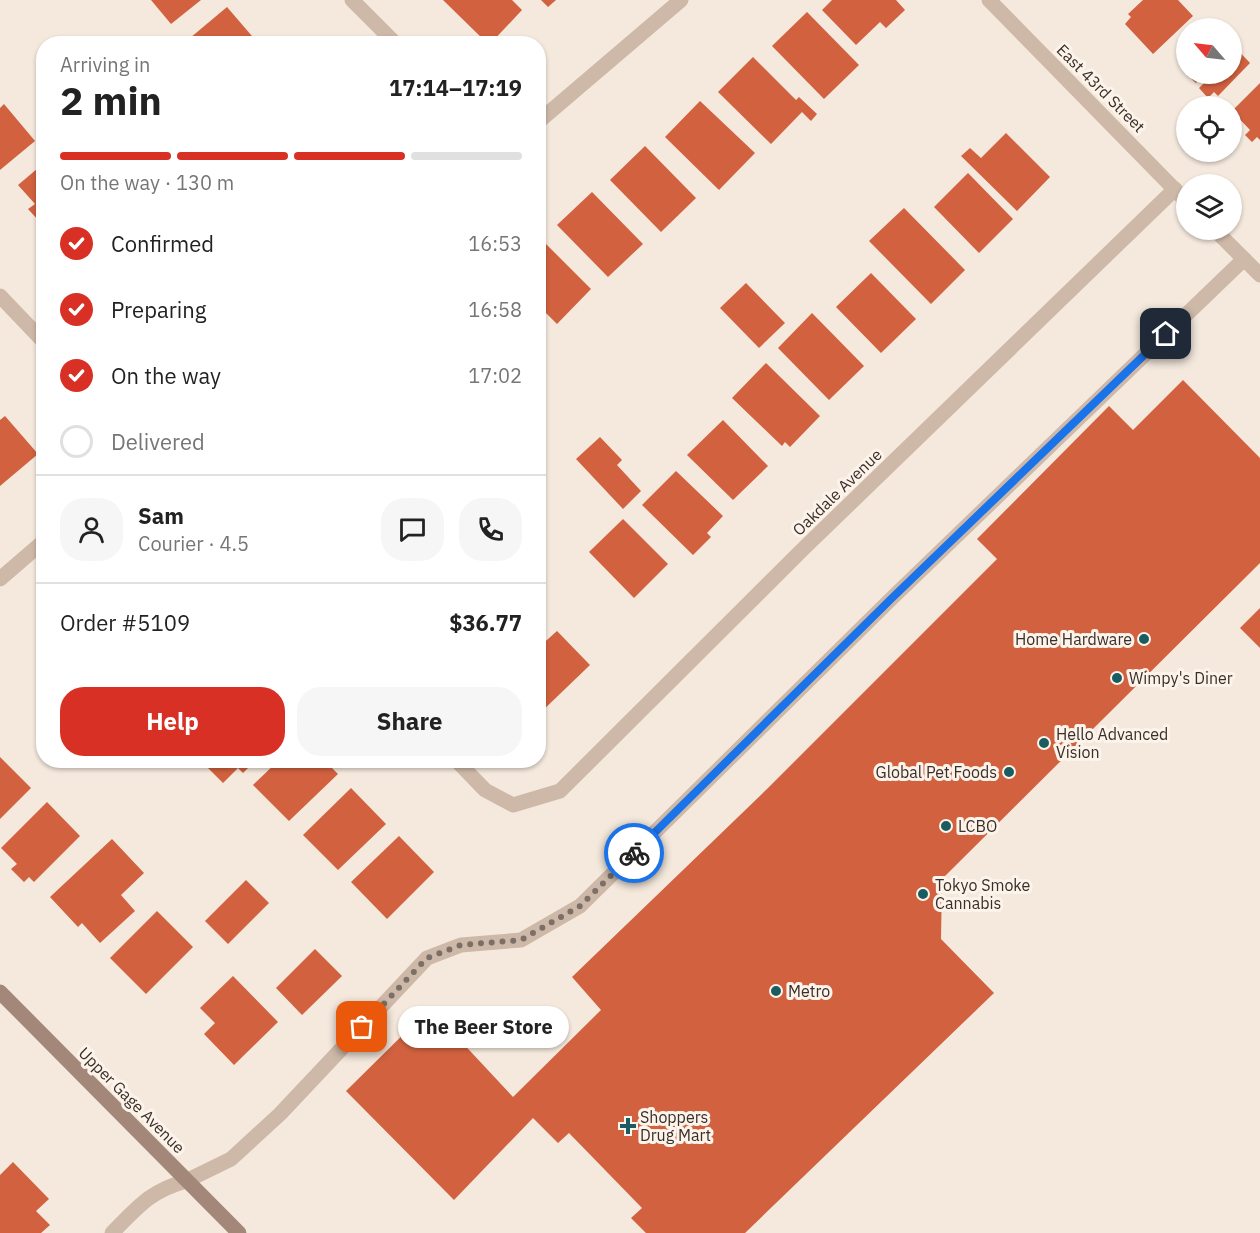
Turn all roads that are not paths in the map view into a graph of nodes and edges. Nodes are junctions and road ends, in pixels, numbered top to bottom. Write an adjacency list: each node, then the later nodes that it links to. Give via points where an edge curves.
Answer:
1 (352, 0): 4 (street)
2 (681, 0): 5 (street)
3 (989, 0): 6 (street, East 43rd Street)
4 (388, 36)
5 (546, 115)
6 (1175, 189): 14 (street, Oakdale Avenue, via 560,791 515,805 485,790)
7 (1225, 240): 8 (street)
8 (1244, 259): 9 (street); 16 (street, via 580,906 521,940 461,945 427,958 239,1152)
9 (1260, 275)
10 (0, 296): 11 (street)
11 (36, 334)
12 (36, 548): 13 (street)
13 (0, 579)
14 (464, 768)
15 (0, 992): 16 (main road, Upper Gage Avenue)
16 (186, 1181): 17 (street, via 152,1195); 18 (main road, Upper Gage Avenue)
17 (112, 1233)
18 (239, 1233)

